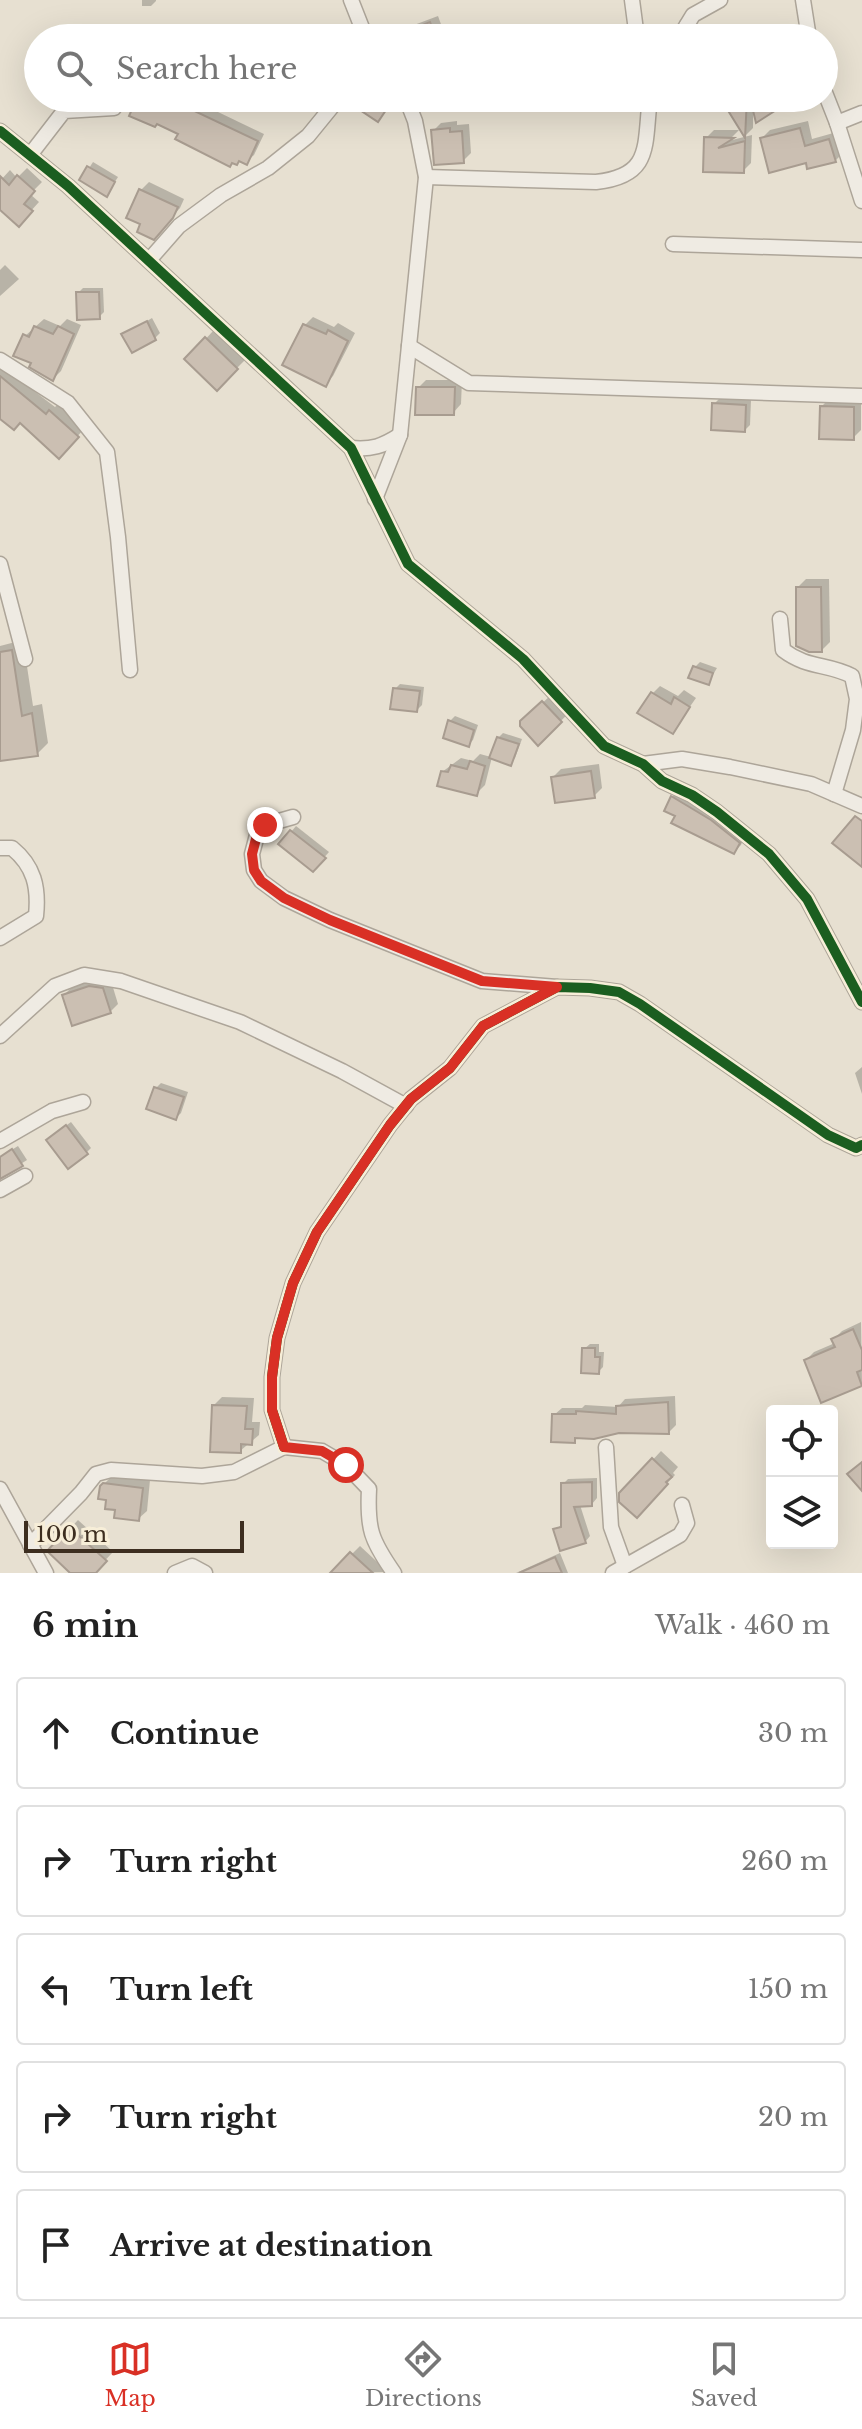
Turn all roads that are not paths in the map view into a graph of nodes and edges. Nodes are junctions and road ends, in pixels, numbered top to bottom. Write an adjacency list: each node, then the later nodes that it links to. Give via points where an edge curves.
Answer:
1 (351, 0): 5 (street)
2 (632, 0): 6 (street)
3 (720, 0): 7 (street, via 693,15)
4 (803, 0): 8 (street)
5 (362, 24)
6 (635, 24)
7 (688, 24)
8 (807, 24)
9 (63, 112): 17 (street)
10 (328, 112): 22 (street, via 308,136 268,168 179,226)
11 (411, 112): 18 (street)
12 (648, 112): 18 (street, via 642,159 619,179)
13 (833, 112): 15 (street)
14 (862, 113): 15 (street)
15 (837, 123): 19 (street)
16 (0, 131): 17 (street)
17 (30, 155): 22 (street)
18 (426, 177): 23 (street)
19 (862, 201)
20 (673, 244): 21 (street)
21 (862, 250)
22 (150, 259): 27 (street)
23 (409, 346): 25 (street, via 469,383); 26 (street)
24 (0, 360): 32 (street, via 68,403 107,452)
25 (862, 396)
26 (400, 435): 27 (street, via 370,450); 28 (street)
27 (351, 448): 28 (street)
28 (375, 499): 33 (street, via 408,564 523,659 604,746)
29 (0, 564): 31 (street)
30 (780, 619): 34 (street, via 783,650 804,663 852,676 855,715)
31 (25, 659)
32 (130, 670)
33 (643, 764): 34 (street, via 682,759 811,784); 40 (street, via 769,854 807,899)
34 (834, 794): 35 (street)
35 (862, 806)
36 (293, 817): 39 (street, via 265,825 252,854 261,881 284,898 482,981)
37 (0, 848): 38 (street, via 12,848 25,859 34,873 38,901 36,916)
38 (0, 938)
39 (557, 987): 43 (street, via 483,1026 450,1068); 45 (street, via 619,992 828,1135 856,1148)
40 (862, 1002)
41 (0, 1036): 43 (street, via 55,986 84,975 121,981 240,1022)
42 (83, 1102): 44 (street, via 52,1111)
43 (406, 1106): 48 (street, via 317,1232 293,1283 272,1377 272,1410)
44 (0, 1141)
45 (862, 1145)
46 (25, 1176): 47 (street)
47 (0, 1190)
48 (284, 1447): 52 (street, via 234,1472 96,1474); 57 (street, via 322,1451 346,1465 369,1489 368,1523)
49 (606, 1447): 53 (street)
50 (0, 1489): 52 (street)
51 (682, 1505): 53 (street, via 687,1523 680,1535)
52 (30, 1545): 54 (street)
53 (619, 1570)
54 (46, 1573)
55 (175, 1573): 56 (street, via 192,1566)
56 (205, 1573)
57 (394, 1573)

